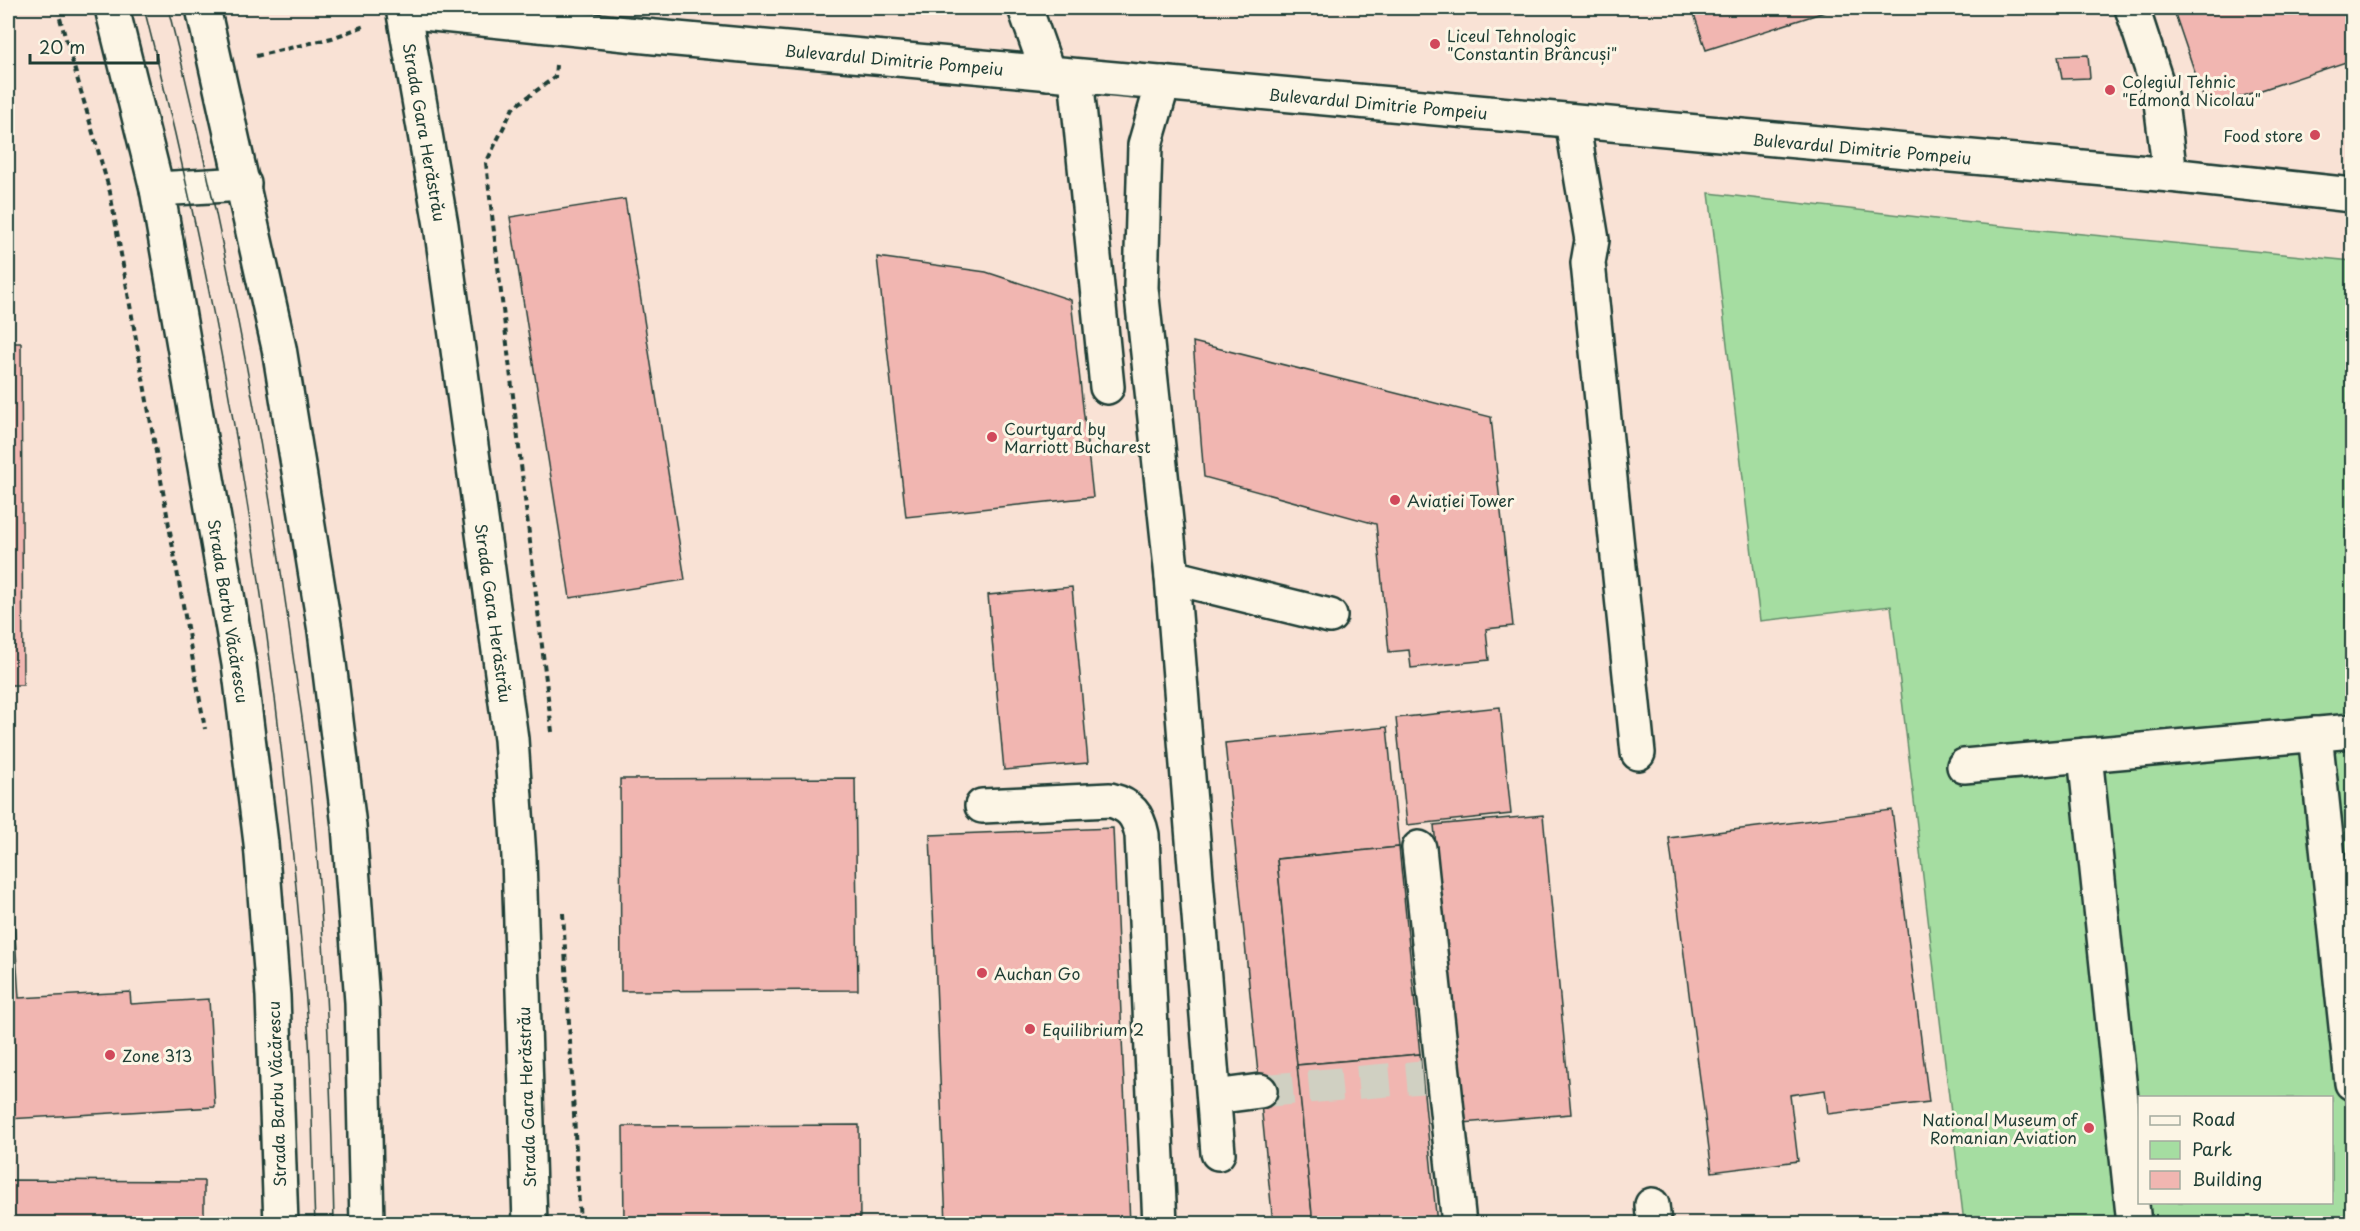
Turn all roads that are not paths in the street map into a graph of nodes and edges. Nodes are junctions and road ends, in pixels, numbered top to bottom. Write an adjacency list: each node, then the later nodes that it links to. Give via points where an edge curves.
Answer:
1 (112, 8): 11 (street, Strada Barbu Văcărescu)
2 (203, 8): 10 (street)
3 (1024, 8): 6 (street)
4 (2132, 8): 9 (street, via 2160,94)
5 (404, 9): 6 (street, Bulevardul Dimitrie Pompeiu, via 560,28); 29 (street, Strada Gara Herăstrău, via 441,225 511,739 519,857)
6 (1062, 75): 7 (street, Bulevardul Dimitrie Pompeiu); 13 (street)
7 (1163, 83): 8 (street, Bulevardul Dimitrie Pompeiu); 14 (street, via 1145,145 1141,288)
8 (1572, 121): 9 (street, Bulevardul Dimitrie Pompeiu); 18 (street, via 1592,240 1588,262)
9 (2170, 176): 12 (street, Bulevardul Dimitrie Pompeiu)
10 (244, 184): 11 (street); 28 (street, via 279,348 325,631 343,780 362,1002)
11 (157, 189): 27 (street, Strada Barbu Văcărescu, via 250,745 273,996)
12 (2352, 195)
13 (1107, 387)
14 (1172, 577): 15 (street); 25 (street)
15 (1330, 616)
16 (2352, 731): 17 (street)
17 (2315, 734): 19 (street); 23 (street)
18 (1638, 753)
19 (2085, 755): 20 (street); 32 (street)
20 (1964, 766)
21 (982, 806): 30 (street, via 1110,800 1133,811 1139,822)
22 (1419, 848): 31 (street, via 1432,1076)
23 (2352, 1083)
24 (1260, 1091): 25 (street)
25 (1214, 1097): 26 (street)
26 (1218, 1153)
27 (281, 1224)
28 (367, 1224)
29 (530, 1224)
30 (1160, 1224)
31 (1459, 1224)
32 (2134, 1224)

